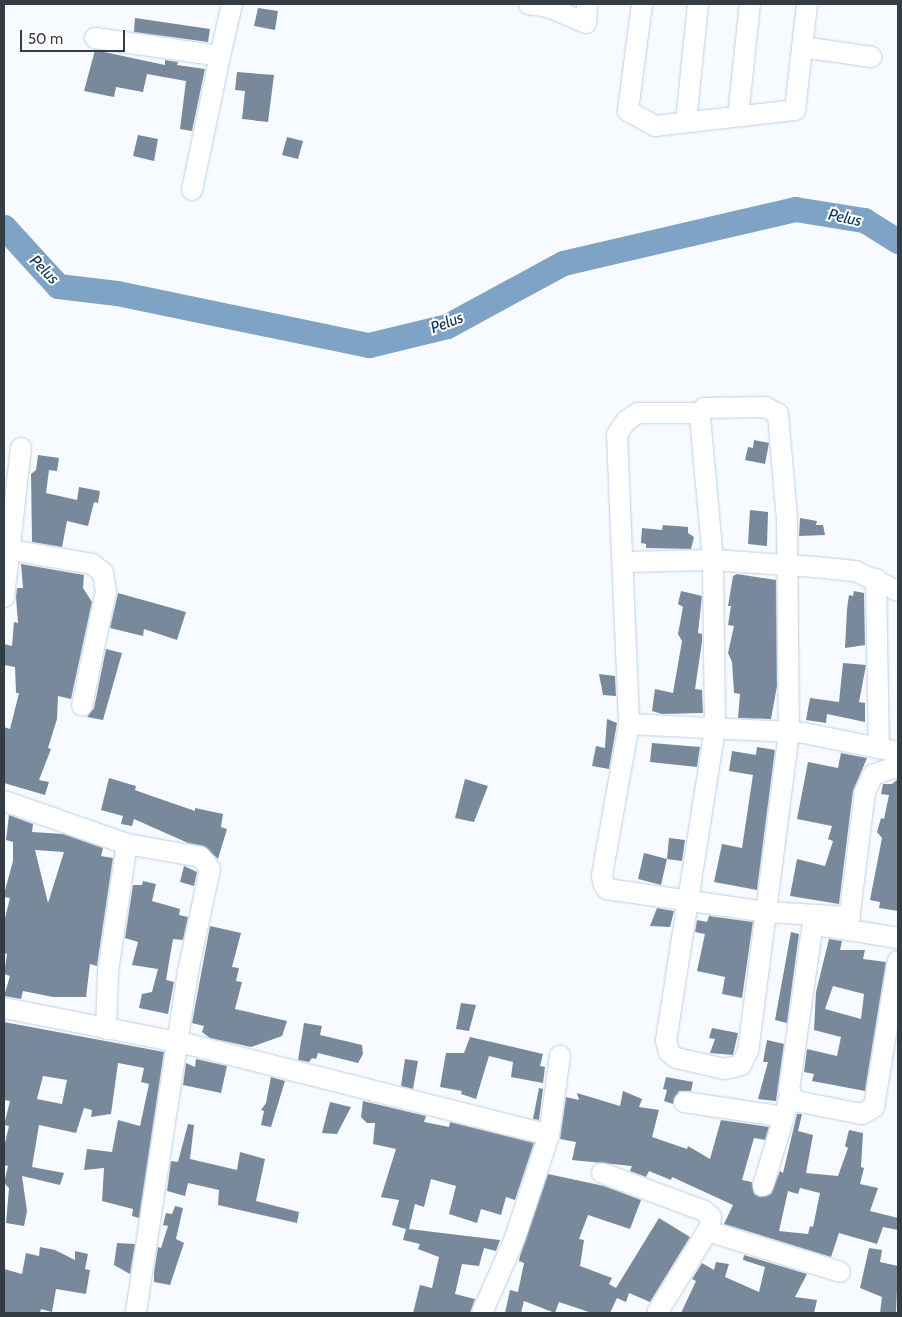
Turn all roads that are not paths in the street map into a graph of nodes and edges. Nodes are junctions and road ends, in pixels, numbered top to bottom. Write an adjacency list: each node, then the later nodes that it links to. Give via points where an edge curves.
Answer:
1 (232, 4): 10 (street)
2 (529, 4): 3 (street, via 548,7 586,23)
3 (587, 4)
4 (642, 4): 13 (street, via 628,111 655,126)
5 (698, 4): 13 (street)
6 (750, 4): 12 (street)
7 (806, 4): 9 (street)
8 (95, 38): 10 (street)
9 (802, 48): 11 (street); 12 (street, via 795,110)
10 (220, 56): 14 (street)
11 (871, 57)
12 (738, 116): 13 (street)
13 (686, 122)
14 (192, 190)
15 (701, 413): 18 (street); 19 (street, via 638,413 617,435); 20 (street, via 704,408 765,407 778,414)
16 (20, 448): 17 (street)
17 (11, 550): 23 (street); 24 (street, via 92,564 103,573 106,591)
18 (712, 560): 19 (street); 20 (street); 26 (street)
19 (623, 562): 25 (street)
20 (787, 564): 21 (street, via 854,571); 27 (street)
21 (876, 579): 22 (street); 28 (street)
22 (898, 591)
23 (4, 597)
24 (82, 706)
25 (629, 724): 26 (street); 32 (street, via 602,876 604,885 607,889)
26 (715, 728): 27 (street); 32 (street)
27 (789, 732): 28 (street); 33 (street)
28 (889, 750)
29 (898, 766): 34 (street, via 873,775 865,792)
30 (4, 801): 31 (street)
31 (127, 844): 38 (street, via 108,972); 39 (street, via 201,857 210,869 188,972)
32 (689, 901): 33 (street); 33 (street, via 666,1042 669,1052 676,1058 696,1065 732,1068 741,1065 748,1051)
33 (767, 912): 34 (street)
34 (849, 924): 35 (street); 41 (street, via 812,929)
35 (898, 938)
36 (898, 962): 41 (street, via 876,1096 870,1112 862,1114 802,1103)
37 (4, 1008): 38 (street)
38 (106, 1029): 39 (street)
39 (178, 1043): 44 (street); 49 (street)
40 (560, 1056): 44 (street)
41 (790, 1096): 43 (street)
42 (684, 1102): 43 (street)
43 (784, 1117): 46 (street)
44 (549, 1136): 50 (street, via 515,1238)
45 (602, 1173): 47 (street, via 710,1214)
46 (763, 1186)
47 (707, 1232): 48 (street); 51 (street)
48 (840, 1272)
49 (136, 1313)
50 (482, 1313)
51 (657, 1313)

